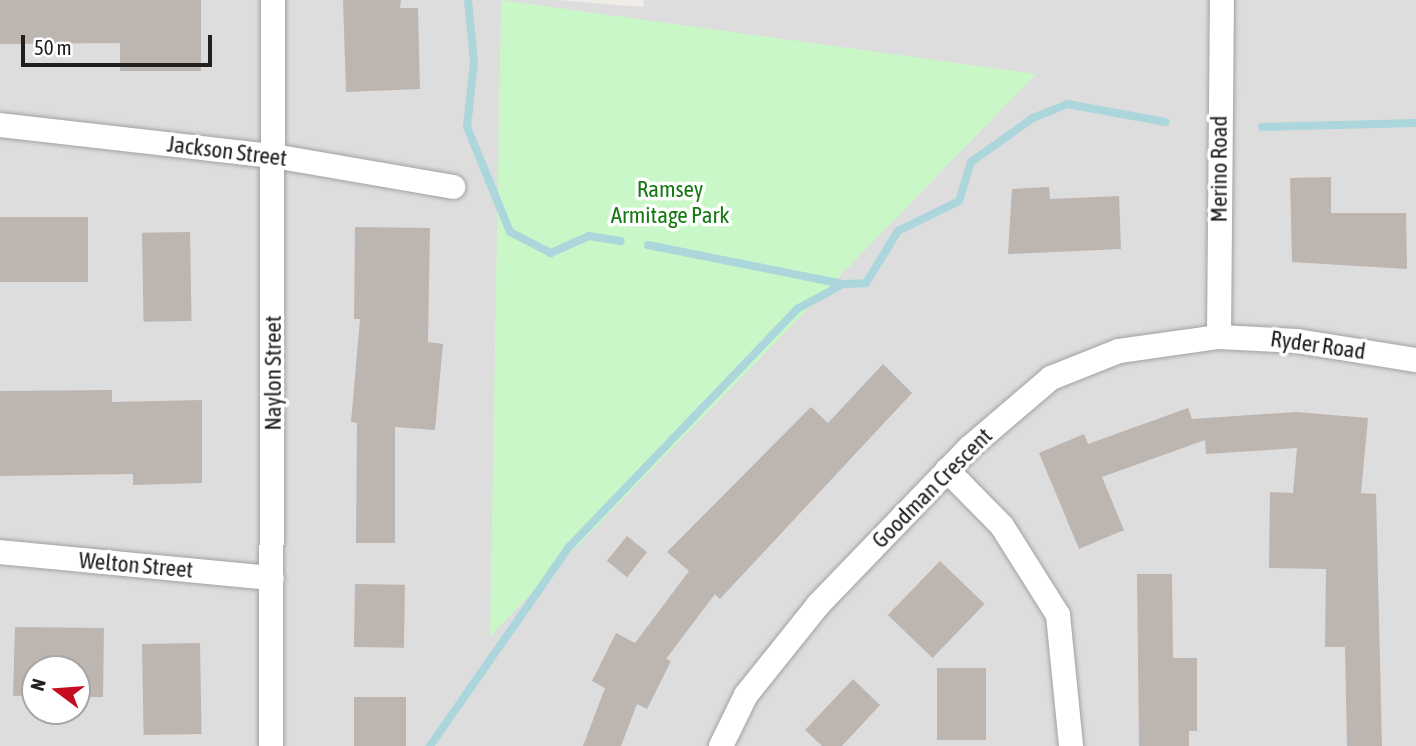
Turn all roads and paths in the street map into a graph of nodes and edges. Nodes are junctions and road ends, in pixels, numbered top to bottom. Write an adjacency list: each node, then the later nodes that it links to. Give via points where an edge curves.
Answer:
1 (273, 0): 4 (street, Naylon Street)
2 (1222, 0): 6 (street, Merino Road)
3 (0, 125): 4 (street, Jackson Street)
4 (274, 156): 5 (street, Jackson Street); 10 (street, Naylon Street)
5 (453, 187)
6 (1219, 337): 7 (street, Ryder Road, via 1287,340); 8 (street, Goodman Crescent, via 1119,351 1051,378)
7 (1416, 360)
8 (947, 470): 12 (street, Goodman Crescent, via 817,605 746,695); 13 (street, via 1002,526 1058,615)
9 (0, 552): 10 (street, Welton Street)
10 (272, 578): 11 (street, Naylon Street)
11 (271, 746)
12 (721, 746)
13 (1071, 746)

